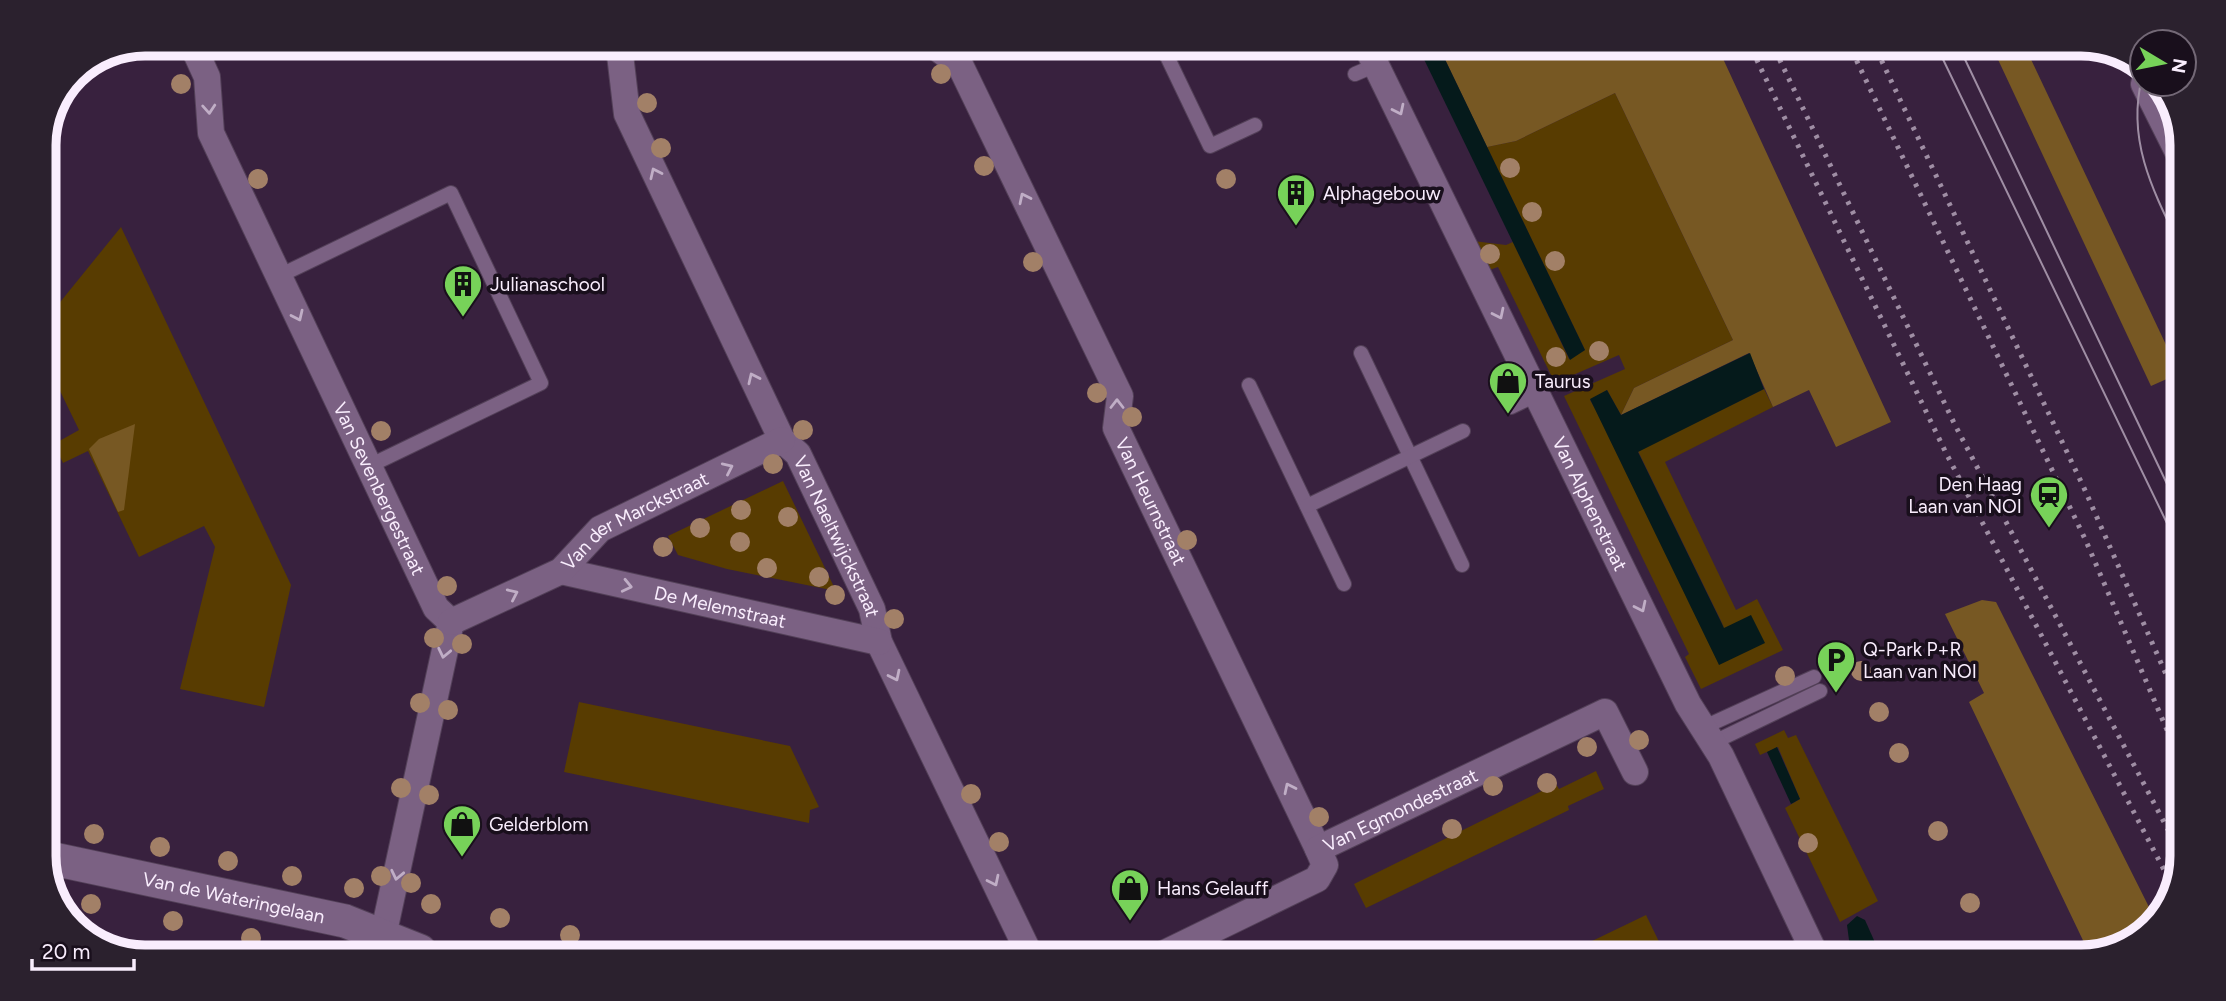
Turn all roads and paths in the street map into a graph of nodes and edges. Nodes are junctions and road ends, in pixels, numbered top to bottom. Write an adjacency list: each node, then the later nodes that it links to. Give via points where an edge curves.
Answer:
1 (197, 56): 9 (street, Van Sevenbergestraat, one-way to 9, via 207,77 211,133)
2 (620, 56): 15 (street, Van Naeltwijckstraat, one-way to 2, via 627,114)
3 (948, 56): 28 (street, Van Heurnstraat, one-way to 3, via 1116,428 1120,396 960,65)
4 (1167, 56): 7 (lane, via 1210,146)
5 (1367, 63): 12 (street, Van Alphenstraat, one-way to 12)
6 (2151, 98): 8 (street)
7 (1255, 125)
8 (2169, 134)
9 (279, 276): 17 (street, Van Sevenbergestraat, one-way to 17); 17 (lane, via 451,193 541,383)
10 (1361, 353): 16 (lane)
11 (1249, 384): 18 (lane)
12 (1538, 394): 13 (lane); 26 (street, Van Alphenstraat, one-way to 26)
13 (1511, 407)
14 (1464, 430): 16 (lane)
15 (782, 440): 20 (street, Van der Marckstraat, one-way to 15, via 600,529); 23 (street, Van Naeltwijckstraat, via 798,454 872,609)
16 (1410, 456): 18 (lane); 19 (lane)
17 (369, 466): 22 (street, Van Sevenbergestraat, via 436,608)
18 (1307, 506): 21 (lane)
19 (1462, 565)
20 (561, 571): 22 (street, Van der Marckstraat, one-way to 20); 23 (street, De Melemstraat, one-way to 23)
21 (1344, 584)
22 (451, 622): 30 (street, one-way to 30)
23 (878, 642): 31 (street, Van Naeltwijckstraat, one-way to 31)
24 (1814, 677): 26 (lane)
25 (1820, 691): 26 (lane)
26 (1707, 736): 33 (street, Van Alphenstraat)
27 (1635, 772): 28 (street, Van Egmondestraat, via 1605,712)
28 (1318, 849): 32 (street, Van Egmondestraat, via 1325,866 1317,879)
29 (56, 859): 30 (street, Van de Wateringelaan, via 345,921)
30 (381, 944)
31 (1025, 945)
32 (1181, 945)
33 (1811, 945)

